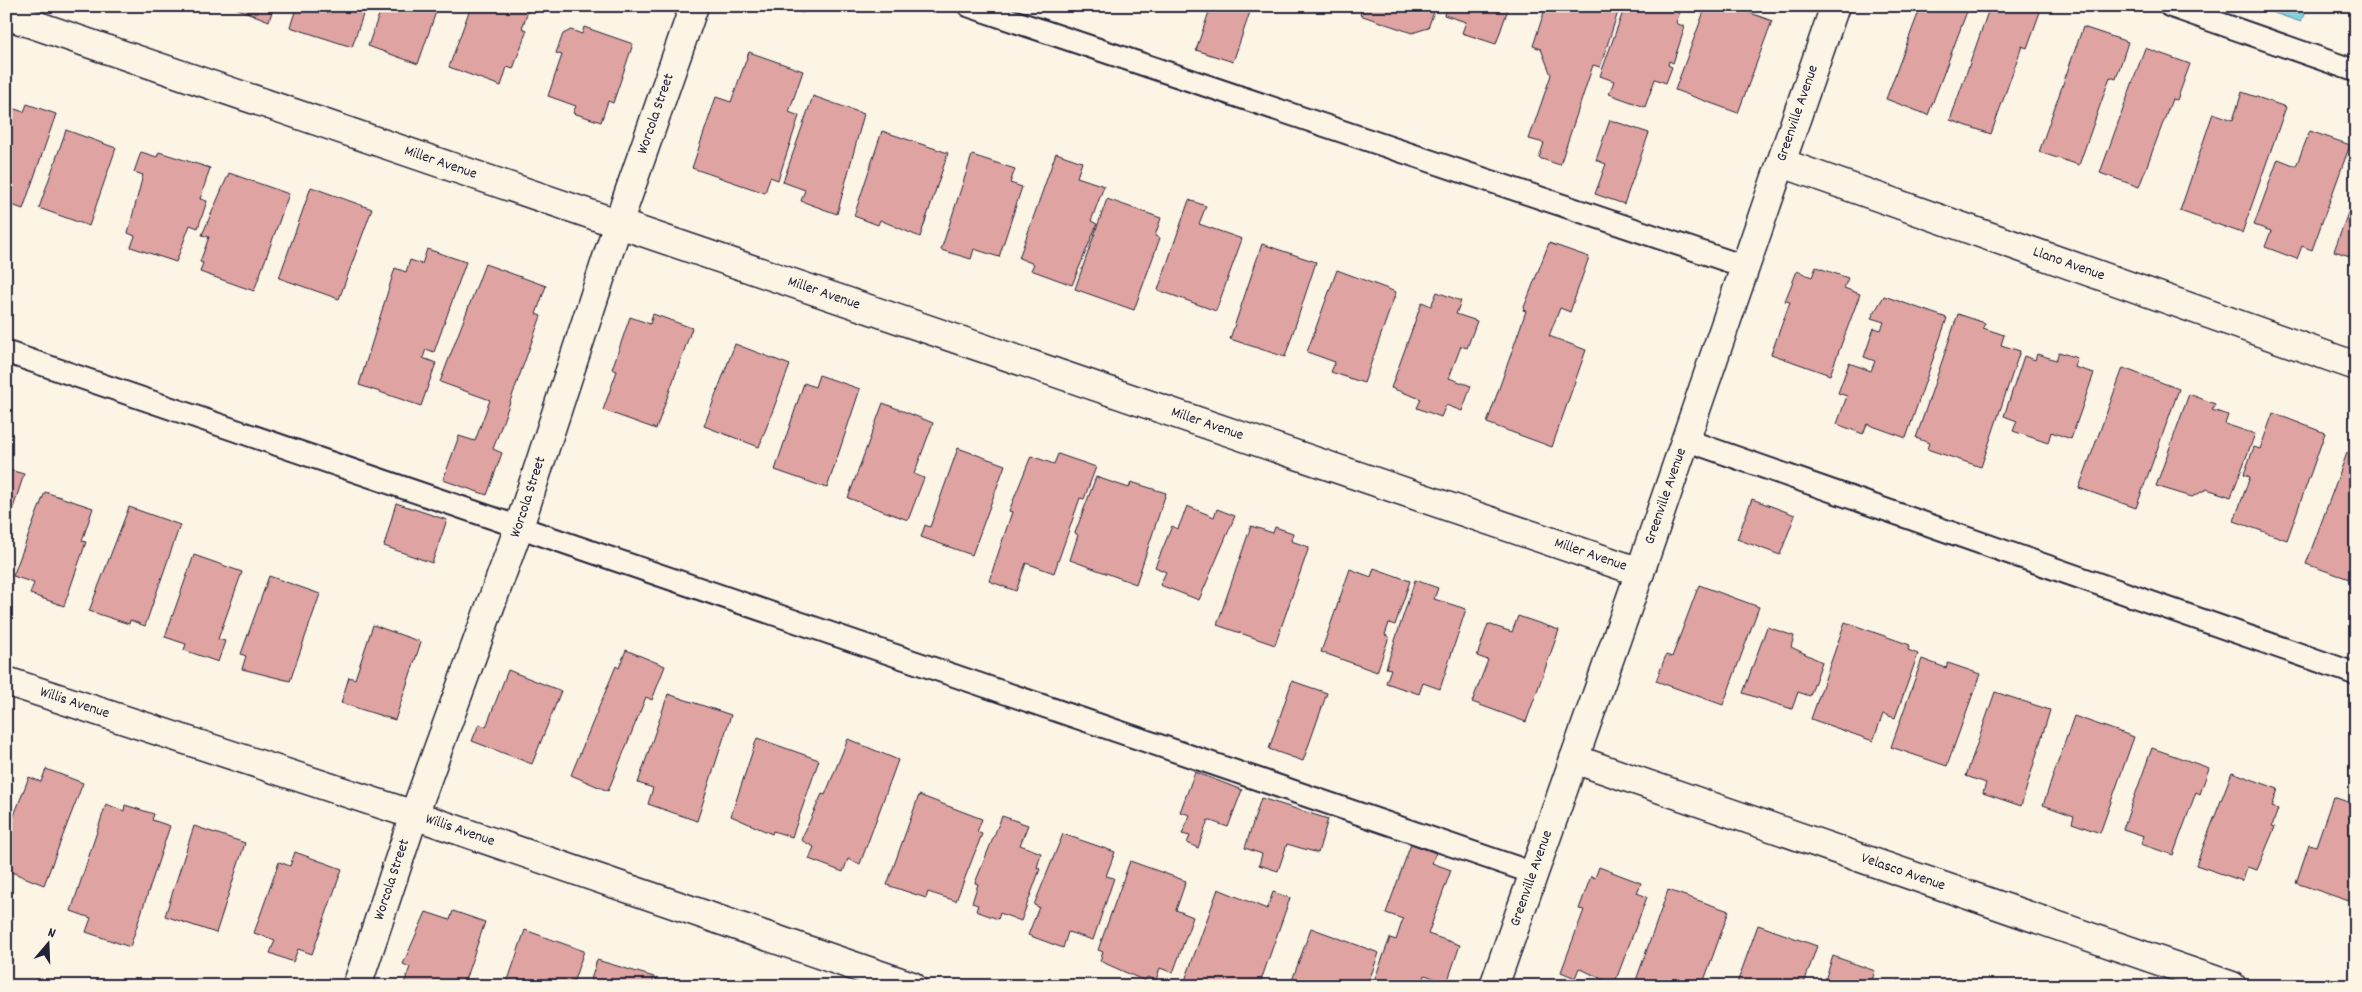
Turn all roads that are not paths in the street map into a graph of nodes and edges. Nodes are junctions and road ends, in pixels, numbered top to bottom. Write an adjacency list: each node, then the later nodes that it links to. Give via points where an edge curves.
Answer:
1 (694, 6): 8 (street, Worcola Street)
2 (969, 6): 9 (lane)
3 (1835, 6): 7 (street, Greenville Avenue)
4 (2170, 6): 6 (lane)
5 (6, 15): 8 (street, Miller Avenue)
6 (2356, 71)
7 (1782, 163): 9 (street, Greenville Avenue); 11 (street, Llano Avenue)
8 (618, 224): 13 (street, Worcola Street); 14 (street, Miller Avenue)
9 (1746, 267): 12 (street, Greenville Avenue)
10 (6, 352): 13 (lane)
11 (2356, 366)
12 (1686, 440): 14 (street, Greenville Avenue); 15 (lane)
13 (519, 527): 18 (street, Worcola Street); 19 (lane)
14 (1640, 572): 17 (street, Greenville Avenue)
15 (2356, 674)
16 (6, 681): 18 (street, Willis Avenue)
17 (1574, 759): 19 (street, Greenville Avenue); 23 (street, Velasco Avenue)
18 (414, 815): 20 (street, Worcola Street); 21 (street, Willis Avenue)
19 (1533, 873): 22 (street, Greenville Avenue)
20 (356, 986)
21 (912, 986)
22 (1494, 986)
23 (2232, 986)

